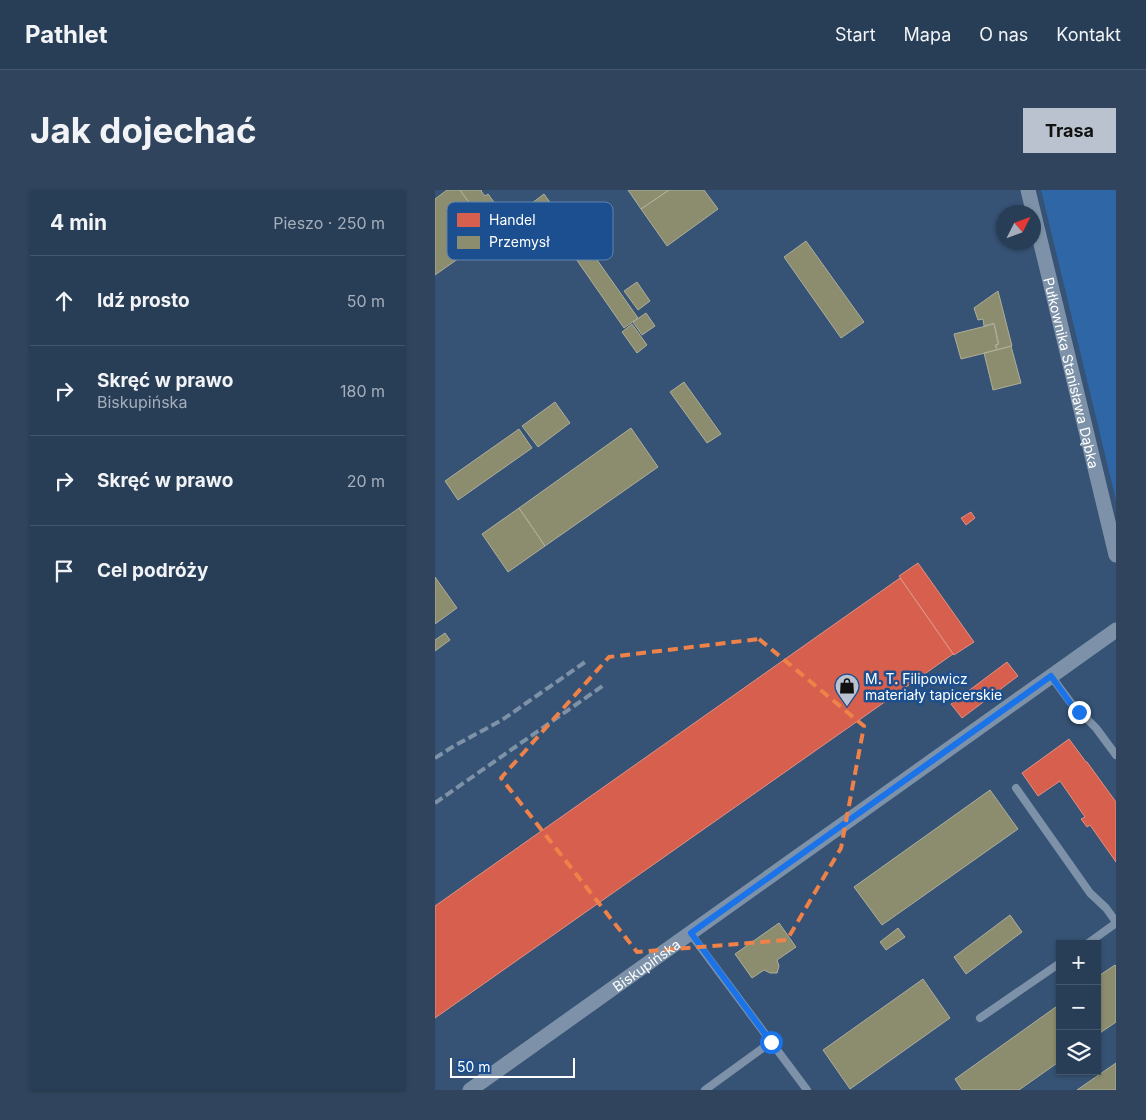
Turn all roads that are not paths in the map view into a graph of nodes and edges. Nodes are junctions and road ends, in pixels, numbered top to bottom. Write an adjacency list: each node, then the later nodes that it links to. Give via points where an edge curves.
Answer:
1 (1028, 190): 2 (street, Pułkownika Stanisława Dąbka)
2 (1116, 555)
3 (1116, 630): 4 (street, Biskupińska)
4 (1051, 676): 5 (lane); 8 (street, Biskupińska)
5 (1116, 755)
6 (1017, 788): 7 (lane, via 1090,893)
7 (1116, 923): 9 (lane)
8 (691, 933): 12 (lane); 13 (street, Biskupińska)
9 (1093, 940)
10 (1056, 966): 11 (lane)
11 (981, 1018)
12 (771, 1042): 14 (lane); 15 (lane)
13 (470, 1090)
14 (705, 1090)
15 (807, 1090)

